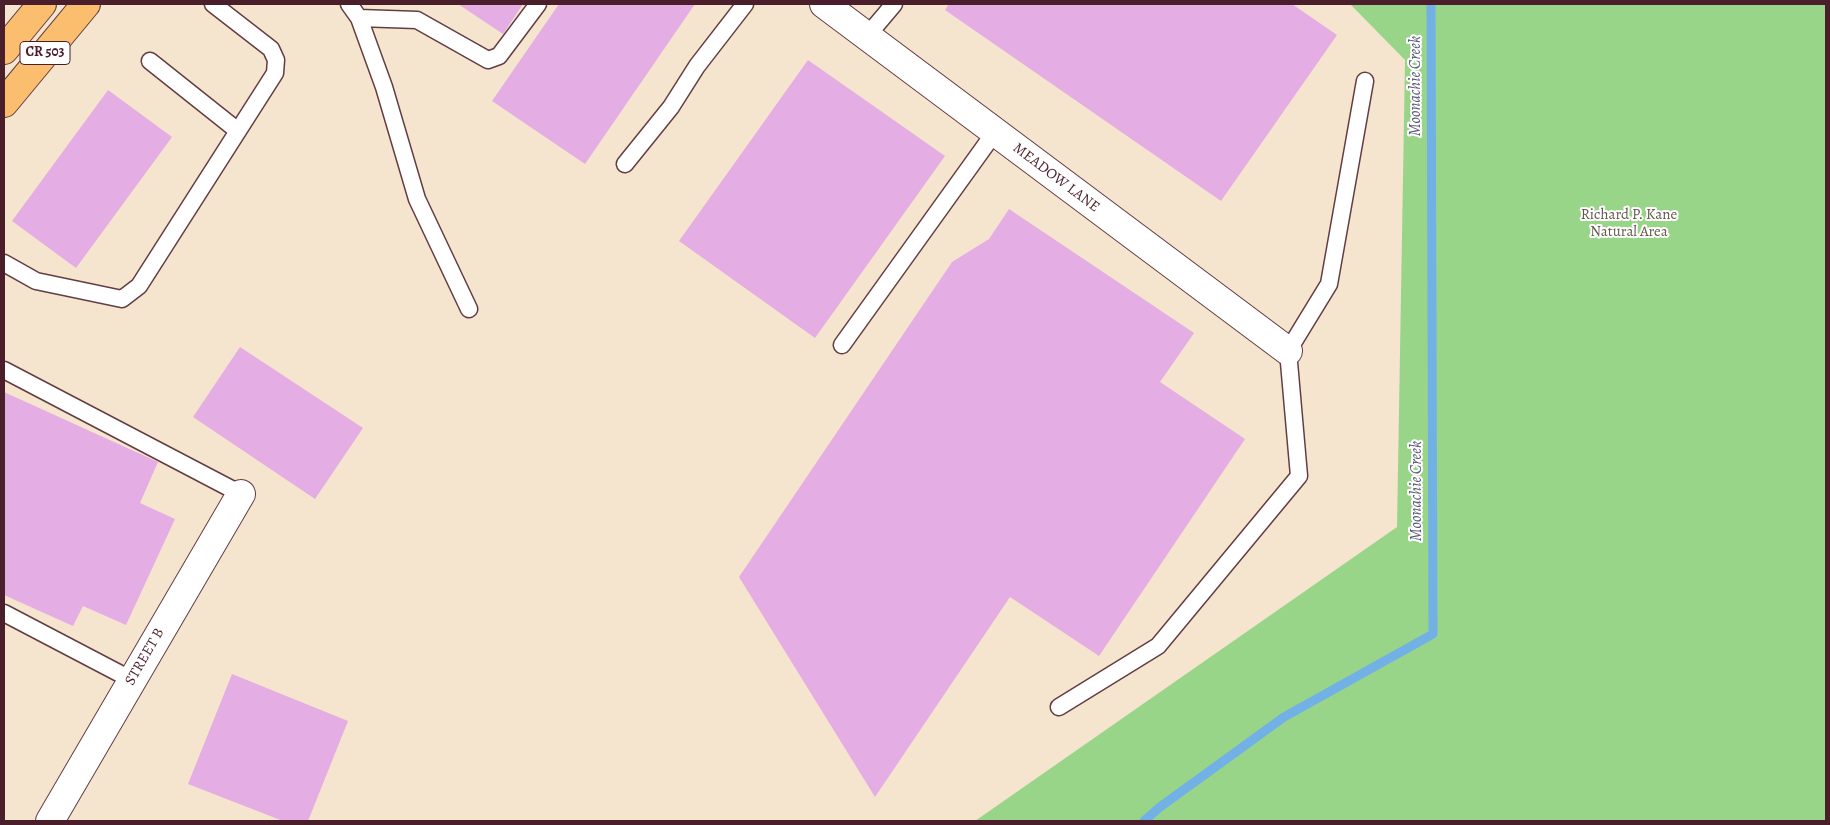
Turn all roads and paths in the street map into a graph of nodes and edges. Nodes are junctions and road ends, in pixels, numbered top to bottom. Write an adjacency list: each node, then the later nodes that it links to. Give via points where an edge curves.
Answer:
1 (42, 4): 11 (main road, CR 503)
2 (86, 4): 14 (main road, CR 503)
3 (213, 4): 15 (lane, via 271,48 276,60 275,73)
4 (349, 4): 9 (lane)
5 (538, 4): 9 (lane, via 499,56 488,60 417,20)
6 (745, 4): 17 (lane)
7 (824, 4): 10 (street, MEADOW LANE)
8 (894, 4): 10 (lane)
9 (359, 18): 19 (lane, via 384,87 417,199)
10 (868, 36): 16 (street, MEADOW LANE)
11 (4, 50)
12 (150, 61): 15 (lane)
13 (1364, 81): 21 (lane, via 1329,284)
14 (4, 103)
15 (238, 131): 18 (lane, via 139,286 122,299 36,281)
16 (995, 132): 20 (lane); 21 (street, MEADOW LANE)
17 (626, 164)
18 (4, 263)
19 (469, 309)
20 (842, 345)
21 (1288, 351): 26 (lane, via 1300,476 1158,646)
22 (4, 370): 23 (lane)
23 (241, 494): 25 (street, STREET B)
24 (4, 613): 25 (lane)
25 (132, 680): 27 (street, STREET B)
26 (1059, 707)
27 (50, 821)

